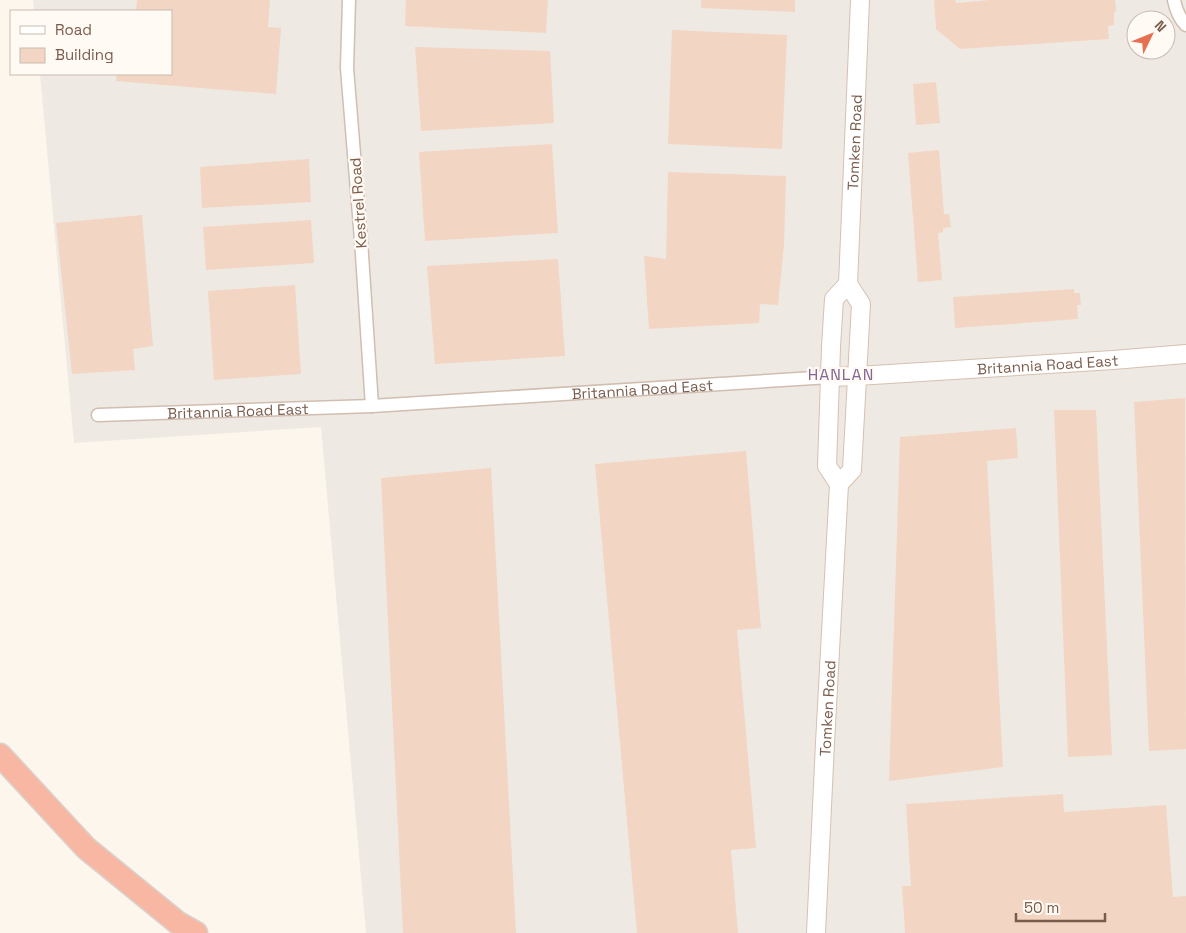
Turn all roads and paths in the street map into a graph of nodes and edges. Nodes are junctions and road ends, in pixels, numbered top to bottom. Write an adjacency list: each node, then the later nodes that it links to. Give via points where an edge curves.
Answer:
1 (349, 0): 9 (street, Kestrel Road, via 347,68)
2 (860, 0): 5 (main road, Tomken Road)
3 (1174, 0): 4 (street, via 1177,13)
4 (1186, 25)
5 (848, 284): 7 (main road, via 860,304); 8 (main road, via 834,298)
6 (1186, 354): 7 (main road, Britannia Road East)
7 (857, 376): 8 (main road, Britannia Road East); 11 (main road, via 852,470)
8 (830, 377): 9 (street, Britannia Road East); 11 (main road, via 827,466)
9 (372, 406): 10 (street, Britannia Road East)
10 (98, 415)
11 (839, 484): 14 (main road, Tomken Road)
12 (0, 756): 13 (highway, via 86,848 178,923)
13 (196, 933)
14 (816, 933)

